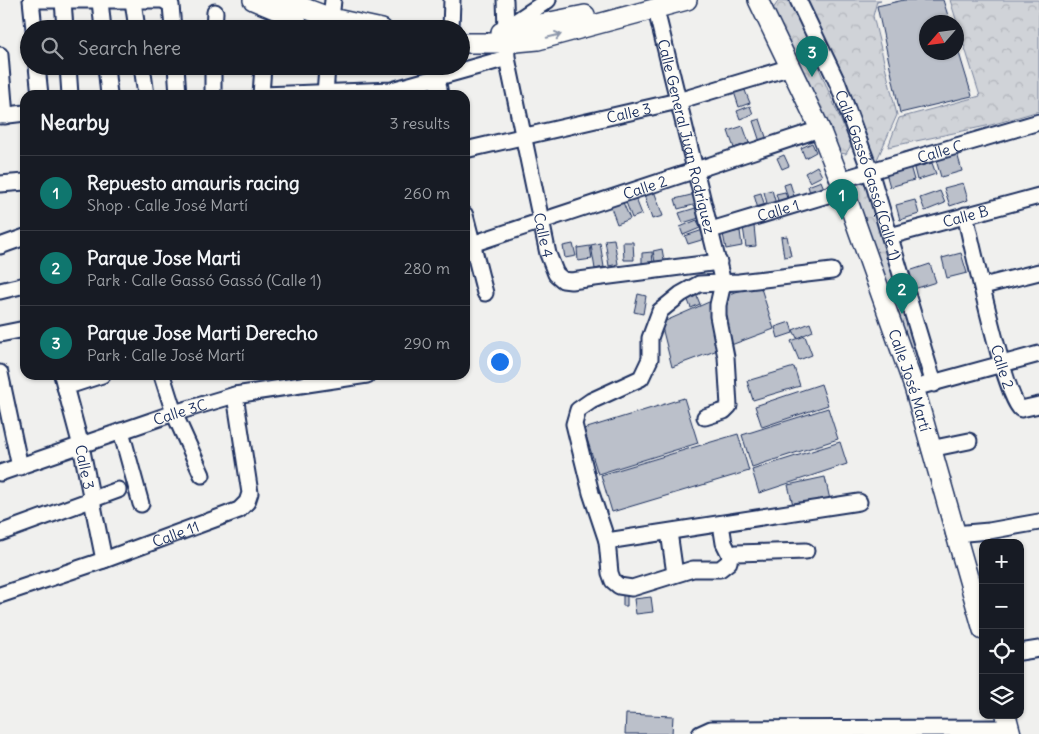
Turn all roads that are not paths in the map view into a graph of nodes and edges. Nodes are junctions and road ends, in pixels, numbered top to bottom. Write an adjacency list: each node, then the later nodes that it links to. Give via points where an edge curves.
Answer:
1 (32, 0): 10 (street); 16 (street)
2 (133, 0): 11 (street); 19 (street); 20 (street, via 168,2)
3 (253, 0): 12 (main road)
4 (452, 0): 22 (street)
5 (506, 0): 24 (street, Calle 4)
6 (548, 0): 24 (street, via 515,22)
7 (687, 0): 13 (main road)
8 (758, 0): 28 (main road, Calle José Martí)
9 (798, 0): 57 (street, Calle Gassó Gassó (Calle 1), via 838,84)
10 (63, 1): 11 (street); 17 (street)
11 (100, 1): 18 (street)
12 (280, 5): 15 (main road)
13 (649, 5): 24 (main road, via 580,17); 49 (street, Calle General Juan Rodríguez)
14 (214, 12): 21 (street)
15 (331, 19)
16 (33, 20)
17 (64, 20)
18 (102, 20)
19 (136, 20)
20 (172, 20)
21 (214, 20)
22 (451, 20)
23 (470, 34): 24 (main road)
24 (506, 40): 25 (main road); 27 (street); 54 (street, Calle 4)
25 (470, 42)
26 (0, 55): 51 (street)
27 (470, 59)
28 (790, 67): 49 (street, Calle 3); 53 (main road, Calle José Martí)
29 (38, 75): 39 (street)
30 (69, 75): 40 (street)
31 (107, 75): 41 (street)
32 (143, 75): 42 (street)
33 (177, 75): 43 (street)
34 (213, 75): 44 (street)
35 (263, 75): 45 (street)
36 (326, 75): 46 (street)
37 (440, 75): 38 (street)
38 (436, 77): 47 (street); 48 (street)
39 (39, 90)
40 (70, 90)
41 (108, 90)
42 (145, 90)
43 (178, 90)
44 (213, 90)
45 (262, 90)
46 (325, 90)
47 (398, 90)
48 (439, 90)
49 (678, 101): 54 (street, Calle 3); 56 (street, Calle General Juan Rodríguez)
50 (20, 114): 51 (street)
51 (2, 116)
52 (1039, 122): 57 (street, Calle C)
53 (820, 129): 56 (street, Calle 2); 60 (main road, Calle José Martí)
54 (524, 136): 55 (street, Calle 3); 63 (street, Calle 4)
55 (470, 149)
56 (696, 170): 63 (street, Calle 2); 64 (street, Calle General Juan Rodríguez)
57 (870, 171): 60 (street, Calle C); 66 (street, Calle Gassó Gassó (Calle 1))
58 (20, 182): 59 (street)
59 (0, 184)
60 (842, 185): 64 (street, Calle 1); 87 (main road, Calle José Martí)
61 (1039, 196): 62 (street, Calle B)
62 (966, 215): 66 (street, Calle B); 74 (street, Calle 2)
63 (540, 221): 68 (street, Calle 2); 70 (street, Calle 4, via 552,269 566,281)
64 (711, 230): 70 (street, Calle General Juan Rodríguez)
65 (470, 236): 68 (street)
66 (890, 236): 86 (street, Calle Gassó Gassó (Calle 1))
67 (20, 239): 69 (street)
68 (472, 244): 77 (street)
69 (0, 246)
70 (719, 262): 73 (street, Calle General Juan Rodríguez)
71 (832, 271): 73 (street)
72 (1039, 272): 74 (street)
73 (723, 283): 91 (street, via 718,316 726,357 729,406); 109 (street, via 699,284 660,311 650,338 650,359 641,378 578,410 574,424 580,452)
74 (983, 286): 81 (street, Calle 2)
75 (20, 287): 76 (street)
76 (0, 289)
77 (485, 294)
78 (20, 330): 79 (street)
79 (0, 334)
80 (1039, 354): 81 (street)
81 (1002, 364): 86 (street); 89 (street, Calle 2, via 1018,408)
82 (0, 373): 96 (street)
83 (164, 380): 90 (street)
84 (309, 380): 88 (street, Calle 3C)
85 (63, 381): 94 (street, Calle 3)
86 (934, 384): 87 (street)
87 (914, 387): 95 (main road, Calle José Martí)
88 (235, 395): 90 (street, Calle 3C); 112 (street, Calle 11, via 250,493 247,502 239,510)
89 (1039, 405)
90 (174, 412): 92 (street, Calle 3C); 98 (street)
91 (705, 417)
92 (121, 431): 94 (street, Calle 3C); 102 (street)
93 (969, 441): 95 (street)
94 (81, 446): 96 (street, Calle 3C); 100 (street, Calle 3)
95 (930, 449): 107 (main road, Calle José Martí)
96 (20, 467): 97 (street, Calle 3C)
97 (0, 473)
98 (202, 474)
99 (118, 490): 100 (street)
100 (90, 499): 106 (street); 112 (street, Calle 3)
101 (859, 502): 104 (street)
102 (141, 504)
103 (1039, 522): 108 (street)
104 (721, 524): 105 (street); 111 (street)
105 (669, 532): 109 (street); 113 (street)
106 (0, 533)
107 (954, 534): 108 (street); 115 (main road, Calle José Martí)
108 (991, 537)
109 (608, 541): 113 (street, via 610,573 619,586 632,588)
110 (806, 551): 111 (street)
111 (730, 555): 113 (street, via 729,562 720,569 703,568)
112 (104, 560): 114 (street, Calle 11)
113 (675, 574)
114 (0, 595)
115 (983, 629)
116 (1039, 649): 117 (street)
117 (1024, 651)
118 (1009, 726): 119 (street)
119 (819, 731): 120 (street, via 711,729)
120 (700, 734)

